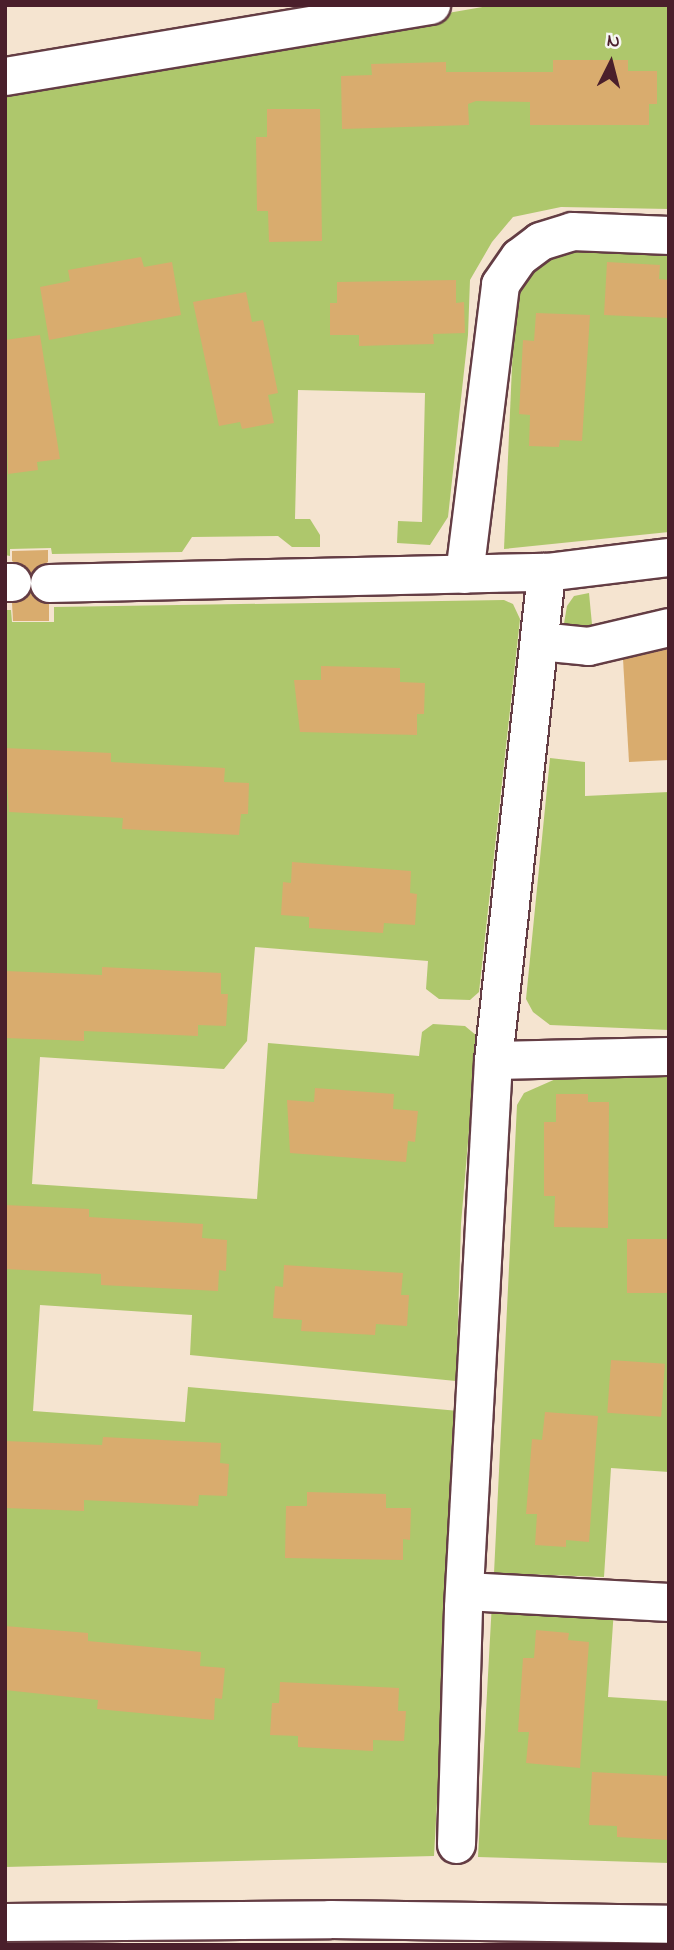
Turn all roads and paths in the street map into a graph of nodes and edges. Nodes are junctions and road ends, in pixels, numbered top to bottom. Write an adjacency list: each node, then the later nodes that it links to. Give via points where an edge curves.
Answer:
1 (431, 5): 2 (street)
2 (5, 76)
3 (669, 235): 6 (street, via 572,231 540,241 519,257 500,284)
4 (669, 557): 5 (street)
5 (546, 572): 6 (street); 9 (street)
6 (464, 574): 7 (street)
7 (49, 583)
8 (669, 627): 9 (street, via 588,646)
9 (539, 641): 11 (street)
10 (669, 1056): 11 (street)
11 (492, 1060): 12 (street)
12 (465, 1591): 13 (street); 14 (street)
13 (669, 1602)
14 (456, 1844)
15 (5, 1922): 16 (street, via 330,1919)
16 (669, 1924)

